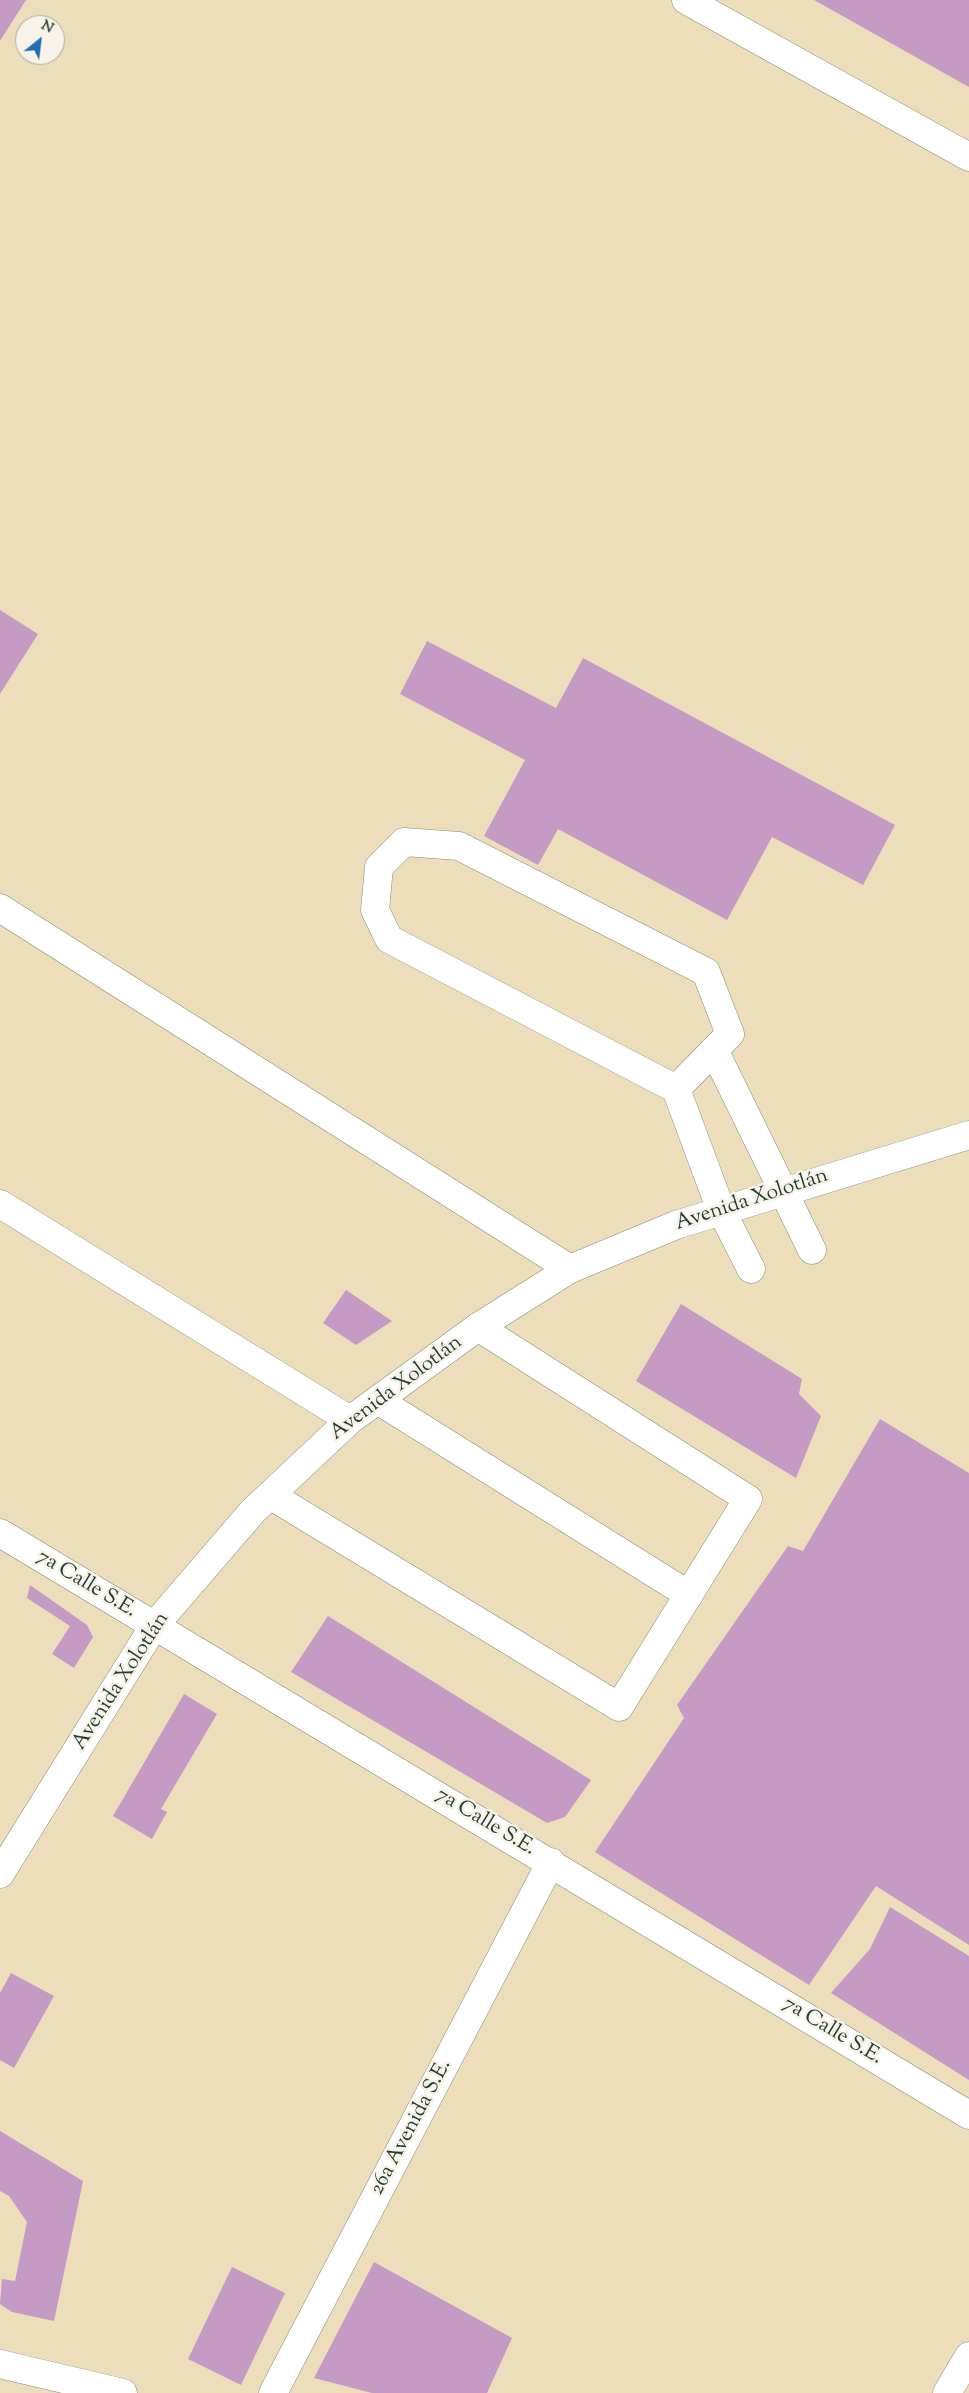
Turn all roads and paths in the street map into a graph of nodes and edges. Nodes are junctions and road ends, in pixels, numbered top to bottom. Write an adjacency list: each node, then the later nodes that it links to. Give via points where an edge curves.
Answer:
1 (686, 0): 2 (street)
2 (969, 157)
3 (0, 908): 11 (street)
4 (714, 1050): 5 (street); 5 (street, via 730,1034 706,972 459,846 404,842 379,867 375,910 389,939); 7 (street)
5 (676, 1089): 9 (street)
6 (969, 1135): 7 (street, Avenida Xolotlán)
7 (783, 1191): 9 (street, Avenida Xolotlán); 10 (street)
8 (0, 1204): 15 (street)
9 (721, 1210): 11 (street, Avenida Xolotlán); 12 (street)
10 (812, 1250)
11 (570, 1269): 13 (street, Avenida Xolotlán)
12 (751, 1270)
13 (478, 1328): 14 (street, Avenida Xolotlán); 18 (street, via 748,1499)
14 (379, 1401): 15 (street, Avenida Xolotlán); 18 (street)
15 (350, 1420): 16 (street, Avenida Xolotlán)
16 (270, 1495): 18 (street, via 619,1708); 19 (street, Avenida Xolotlán)
17 (0, 1533): 19 (street, 7a Calle S.E.)
18 (689, 1595)
19 (154, 1626): 20 (street, 7a Calle S.E.); 21 (street, Avenida Xolotlán)
20 (551, 1862): 22 (street, 7a Calle S.E.); 26 (street, 26a Avenida S.E.)
21 (0, 1874)
22 (969, 2115)
23 (969, 2356): 27 (street)
24 (0, 2364): 25 (street)
25 (123, 2393)
26 (273, 2393)
27 (946, 2393)

